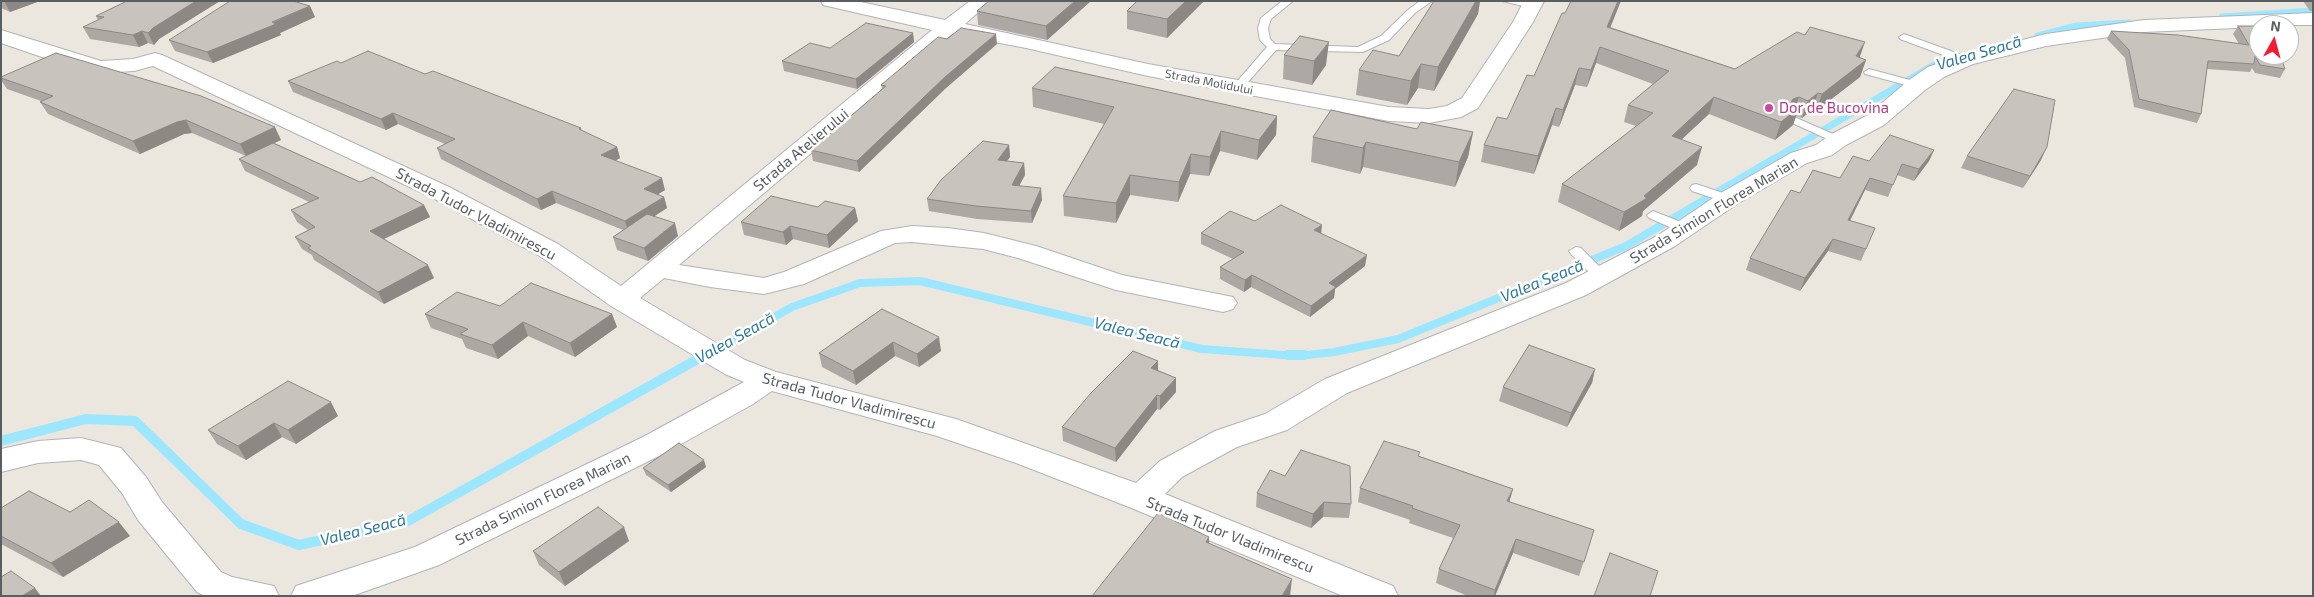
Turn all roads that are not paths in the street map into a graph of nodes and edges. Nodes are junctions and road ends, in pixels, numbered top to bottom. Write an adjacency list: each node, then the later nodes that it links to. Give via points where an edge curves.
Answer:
1 (830, 1): 8 (street, Strada Molidului)
2 (982, 1): 8 (street, Strada Atelierului)
3 (1288, 1): 11 (lane, via 1266,18 1263,28 1266,40)
4 (1427, 1): 11 (lane, via 1385,38 1359,50)
5 (1507, 1): 6 (lane)
6 (1533, 3): 15 (street, Strada Molidului, via 1470,103 1453,112 1429,116 1389,114)
7 (2313, 19): 12 (street, Strada Simion Florea Marian, via 2135,27)
8 (951, 27): 15 (street, Strada Molidului); 23 (street, Strada Atelierului)
9 (1, 36): 25 (street, Strada Tudor Vladimirescu, via 100,67 127,66 161,52 222,92 449,197 549,250)
10 (1904, 37): 12 (lane)
11 (1273, 47): 15 (lane)
12 (1957, 56): 14 (street, Strada Simion Florea Marian)
13 (1869, 72): 14 (lane)
14 (1917, 84): 17 (street, Strada Simion Florea Marian, via 1876,120)
15 (1238, 87)
16 (1792, 118): 17 (lane)
17 (1832, 137): 19 (street, Strada Simion Florea Marian, via 1824,150 1799,158)
18 (1696, 188): 19 (lane)
19 (1728, 199): 21 (street, Strada Simion Florea Marian)
20 (1653, 215): 21 (lane)
21 (1686, 229): 24 (street, Strada Simion Florea Marian)
22 (1576, 251): 24 (lane)
23 (659, 269): 25 (street, Strada Atelierului); 26 (street, via 764,286 794,278 890,236 939,235 984,241 1116,282)
24 (1597, 272): 29 (street, Strada Simion Florea Marian, via 1536,306 1336,386 1276,422 1226,440 1171,469)
25 (621, 300): 27 (street, Strada Tudor Vladimirescu, via 735,367)
26 (1223, 303)
27 (767, 380): 29 (street, Strada Tudor Vladimirescu, via 945,427); 31 (street, Strada Simion Florea Marian, via 654,446 427,556)
28 (1, 461): 30 (street, via 38,452 72,450 110,456 209,582 226,590)
29 (1141, 498): 32 (street, Strada Tudor Vladimirescu)
30 (261, 596)
31 (309, 596)
32 (1380, 596)

